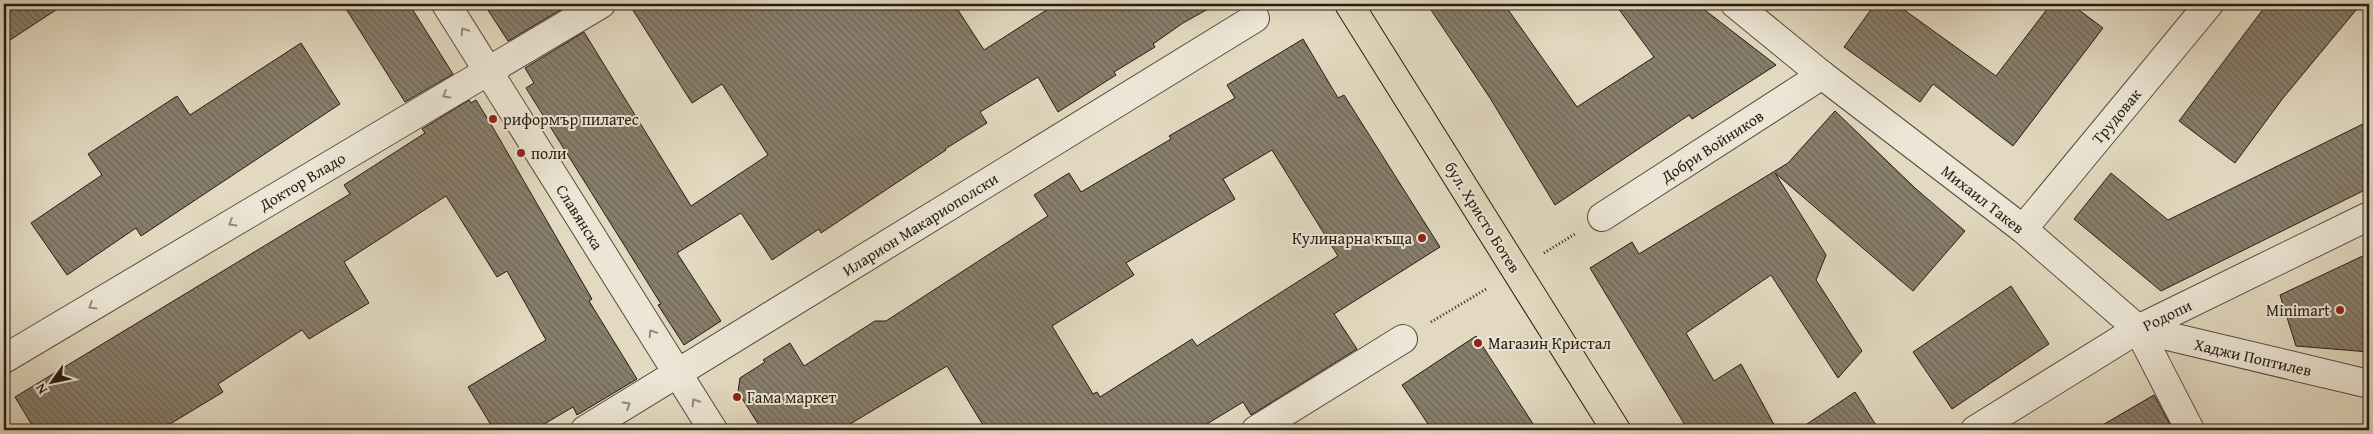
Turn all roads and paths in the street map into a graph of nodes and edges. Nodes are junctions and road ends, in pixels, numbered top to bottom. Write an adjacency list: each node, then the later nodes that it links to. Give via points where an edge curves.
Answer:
1 (446, 4): 7 (street, Славянска, one-way to 1)
2 (601, 4): 7 (street, Доктор Владо)
3 (1350, 4): 20 (main road, бул. Христо Ботев)
4 (1735, 4): 8 (street, Михаил Такев)
5 (2208, 4): 11 (street, Трудовак)
6 (1255, 18): 15 (street, Иларион Макариополски)
7 (488, 70): 14 (street, Доктор Владо, one-way to 14); 15 (street, Славянска, one-way to 7)
8 (1822, 75): 10 (street, Добри Войников); 11 (street, Михаил Такев)
9 (2369, 216): 12 (street, Родопи)
10 (1602, 217)
11 (2022, 229): 12 (street, Михаил Такев)
12 (2138, 329): 16 (street, Хаджи Поптилев); 21 (street, Родопи); 22 (street, Михаил Такев)
13 (1403, 339): 19 (street)
14 (4, 359)
15 (678, 374): 17 (street, Иларион Макариополски, one-way to 15); 18 (street, Славянска, one-way to 15)
16 (2369, 384)
17 (585, 430)
18 (713, 430)
19 (1256, 430)
20 (1616, 430)
21 (1975, 430)
22 (2190, 430)

